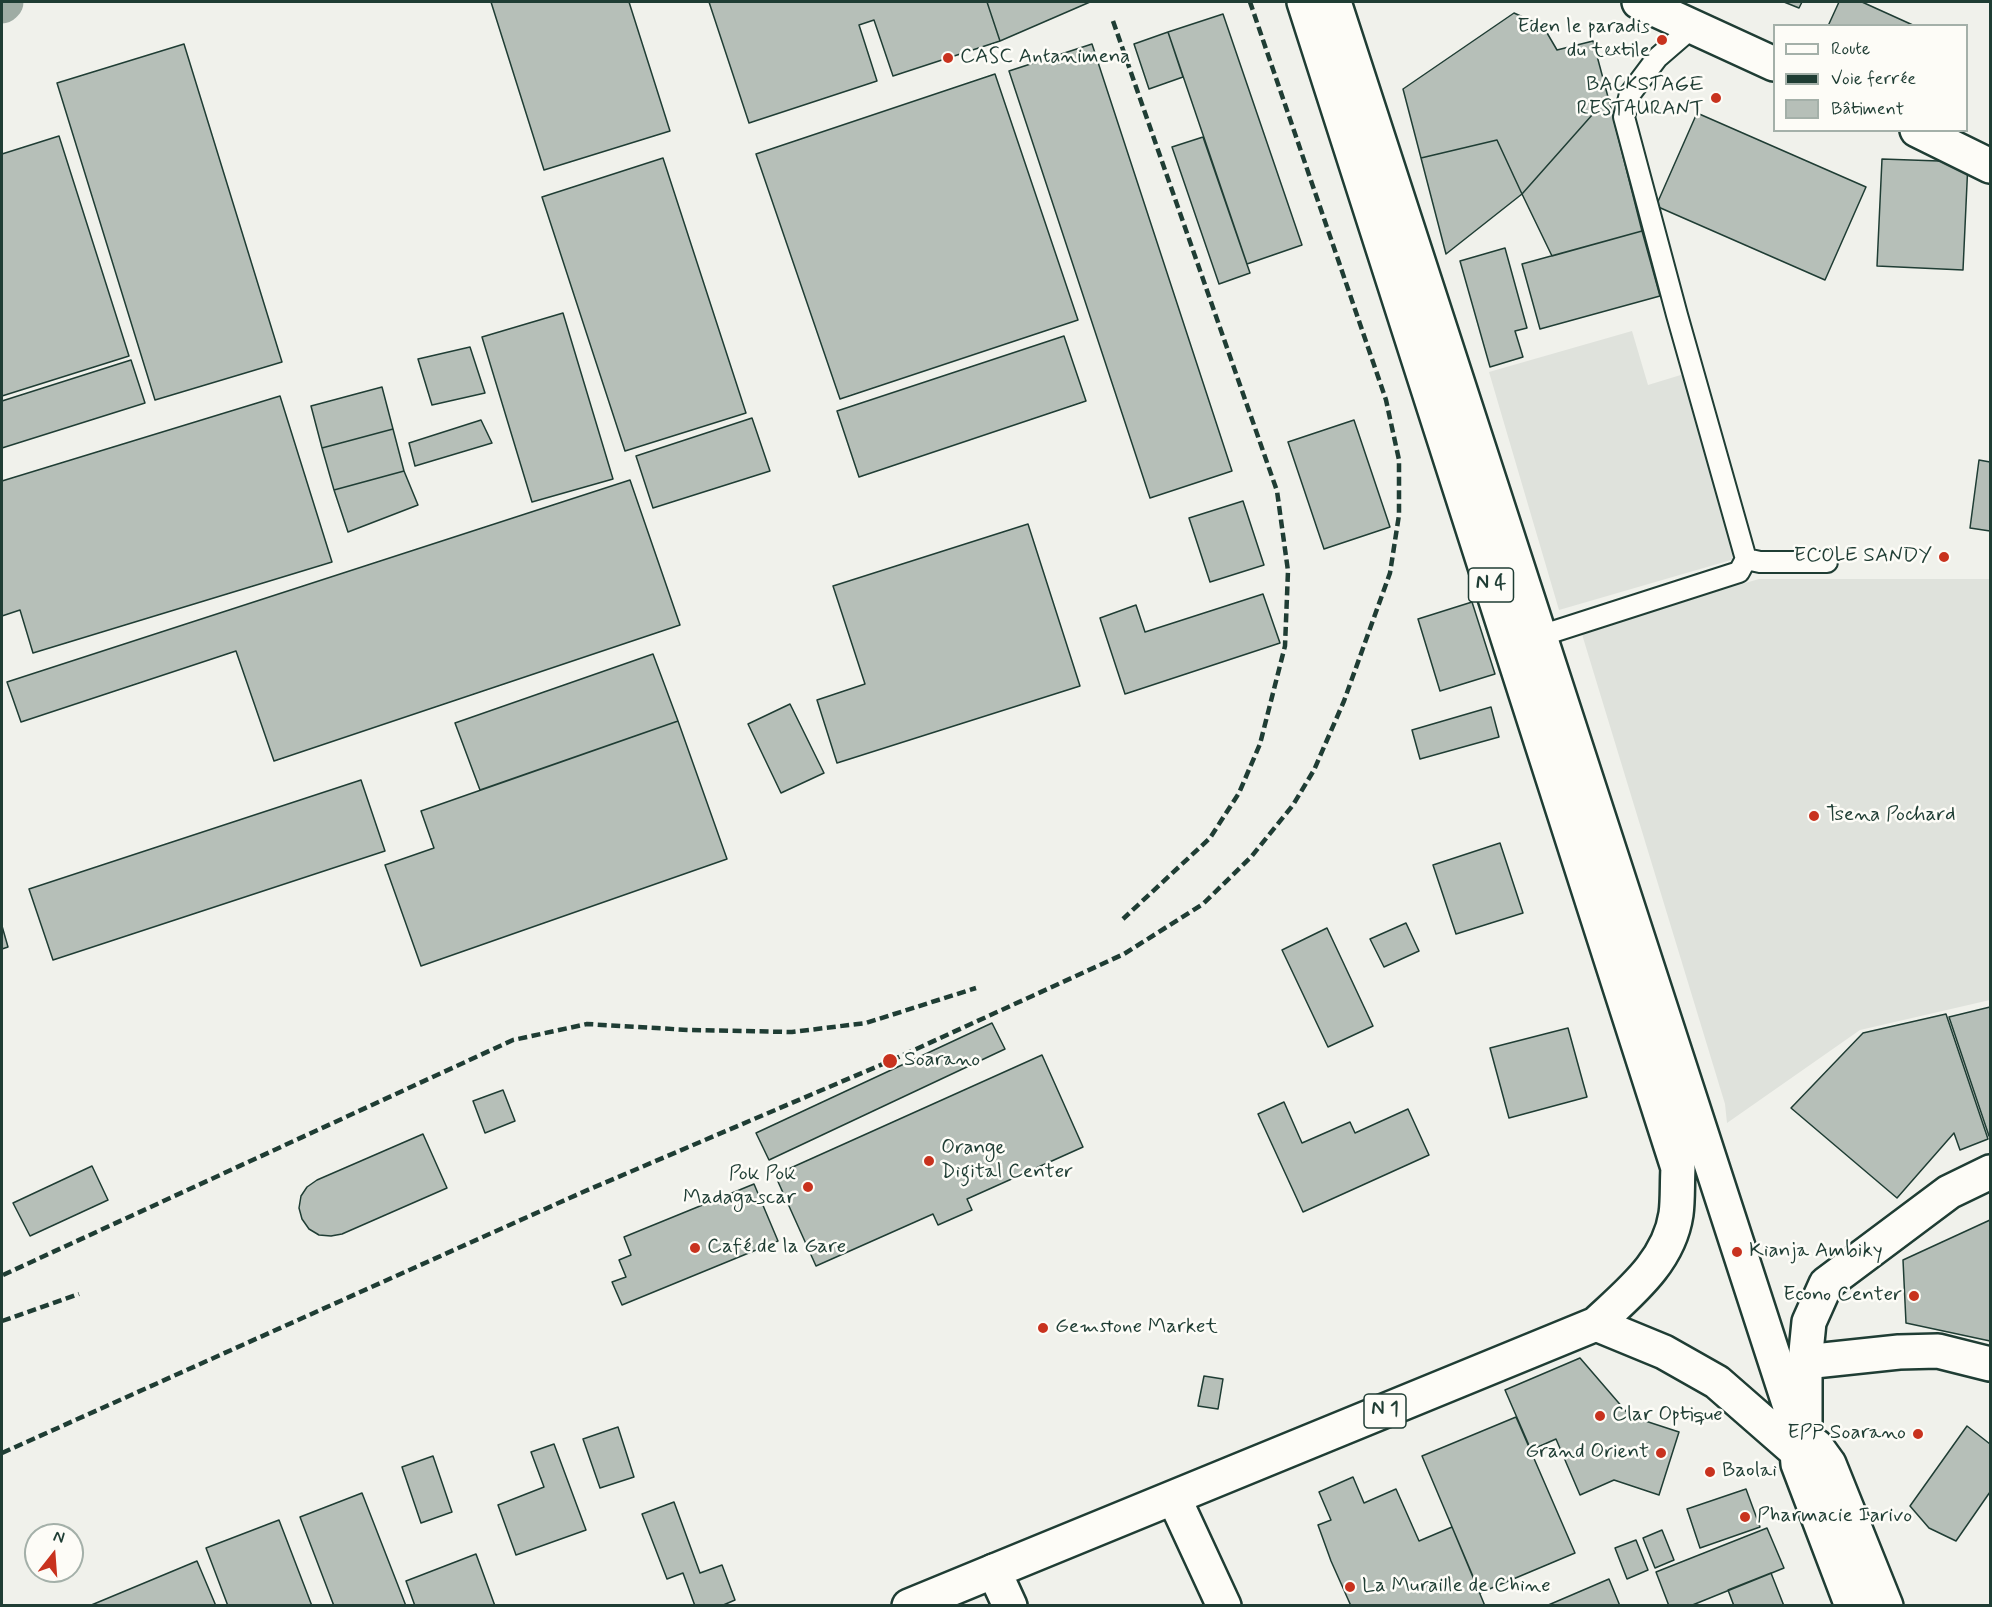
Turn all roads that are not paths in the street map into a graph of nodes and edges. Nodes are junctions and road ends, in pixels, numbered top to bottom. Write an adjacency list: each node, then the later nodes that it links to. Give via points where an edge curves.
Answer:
1 (1304, 2): 11 (main road, N 4)
2 (1334, 2): 10 (main road, N 4)
3 (1639, 2): 4 (main road)
4 (1694, 26): 5 (main road); 8 (lane, via 1657,58 1630,94 1624,117)
5 (1773, 64)
6 (1921, 132): 7 (main road)
7 (1990, 166)
8 (1746, 559): 9 (lane); 10 (lane, via 1739,572)
9 (1827, 562)
10 (1540, 636): 16 (main road, N 4)
11 (1678, 1168): 13 (main road, N 1, via 1676,1216 1664,1250 1646,1277)
12 (1990, 1172): 14 (main road, via 1949,1192 1826,1284 1809,1322)
13 (1596, 1324): 16 (main road, via 1664,1352); 17 (main road, N 1)
14 (1805, 1362): 15 (main road, via 1938,1351); 16 (main road)
15 (1990, 1364)
16 (1798, 1434): 22 (main road, via 1798,1464); 23 (main road, via 1829,1464)
17 (1174, 1498): 18 (main road, N 1); 21 (main road)
18 (994, 1571): 19 (main road); 20 (main road)
19 (909, 1605)
20 (1010, 1605)
21 (1224, 1605)
22 (1852, 1605)
23 (1886, 1605)

